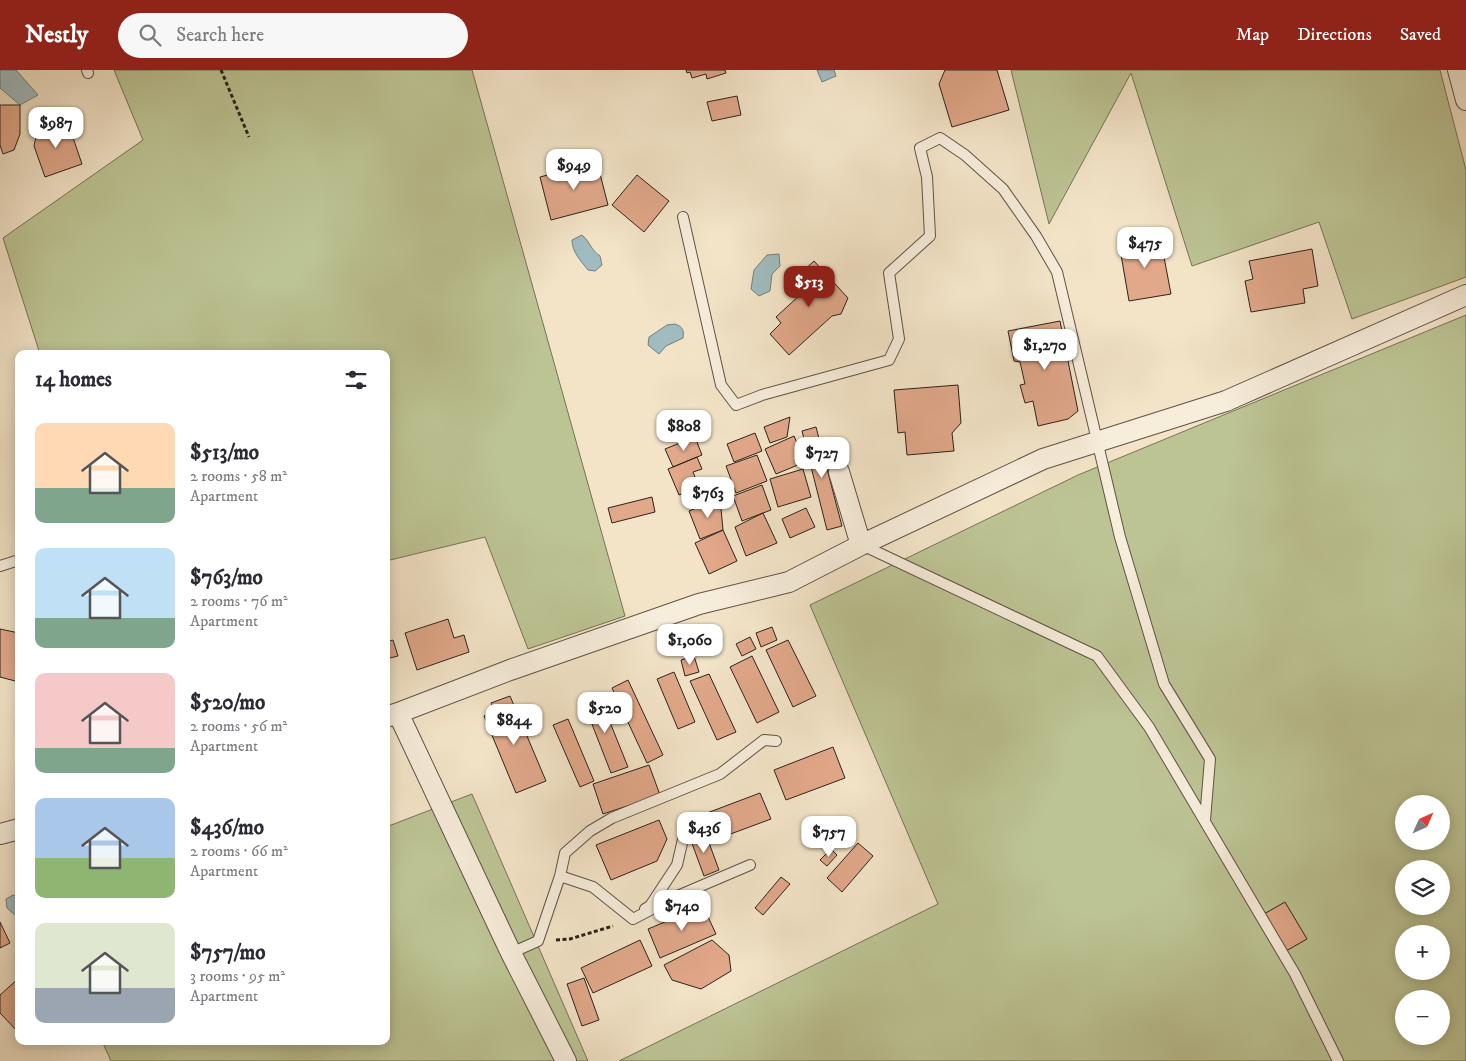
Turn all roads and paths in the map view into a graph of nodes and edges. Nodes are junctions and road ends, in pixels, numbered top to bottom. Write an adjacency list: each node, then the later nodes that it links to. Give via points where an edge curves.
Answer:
1 (221, 70): 4 (path)
2 (1458, 70): 3 (street)
3 (1466, 100)
4 (249, 136)
5 (683, 217): 7 (lane, via 721,385 736,404 889,360 900,340 890,273 930,236 927,177 920,148 940,138 965,155 1003,189 1057,272)
6 (1466, 295): 7 (street, via 1226,401)
7 (1097, 442): 9 (street, via 1043,459); 14 (lane, via 1120,537 1164,684 1210,759)
8 (839, 472): 9 (street)
9 (860, 544): 12 (street, via 789,582 699,604); 14 (lane, via 1097,656 1150,727)
10 (15, 561): 11 (lane)
11 (0, 566)
12 (392, 715): 22 (street)
13 (776, 741): 19 (lane, via 764,740 720,774 612,818 565,853)
14 (1204, 820): 24 (lane, via 1295,974)
15 (15, 830): 16 (street)
16 (0, 834)
17 (683, 839): 20 (lane, via 677,865 650,906)
18 (750, 865): 20 (lane, via 674,897)
19 (560, 876): 20 (lane, via 593,887); 21 (lane)
20 (633, 919): 21 (path, via 570,939)
21 (538, 941): 22 (lane)
22 (511, 953): 23 (street)
23 (566, 1061)
24 (1338, 1061)

